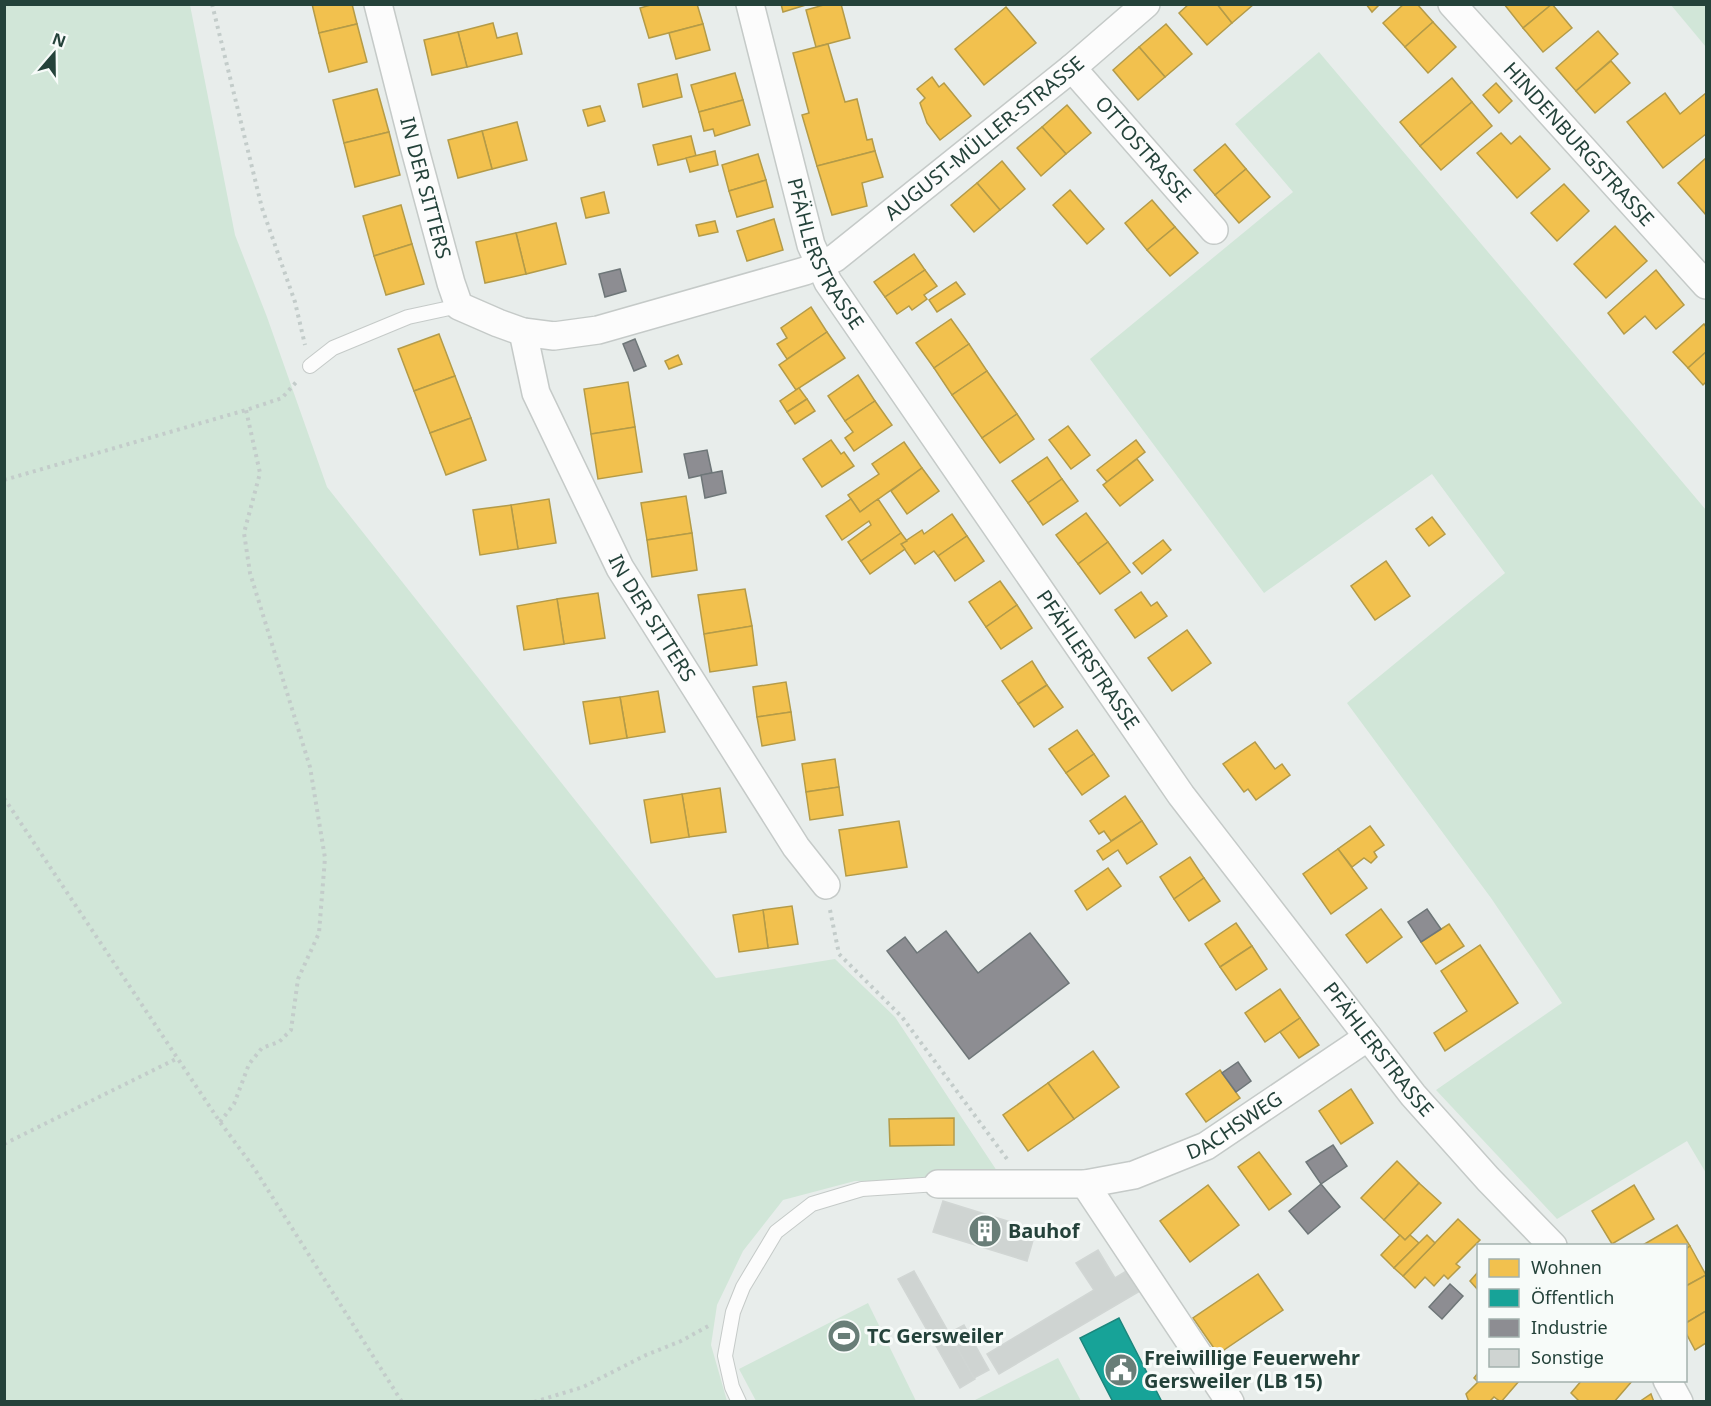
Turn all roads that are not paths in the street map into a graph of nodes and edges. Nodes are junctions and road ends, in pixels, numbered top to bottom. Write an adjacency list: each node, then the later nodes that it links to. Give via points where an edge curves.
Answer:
1 (378, 4): 9 (street, IN DER SITTERS)
2 (750, 4): 7 (street, PFÄHLERSTRASSE, via 811,245)
3 (1146, 4): 5 (street, AUGUST-MÜLLER-STRASSE)
4 (1452, 4): 8 (street, HINDENBURGSTRASSE)
5 (1072, 68): 6 (street, OTTOSTRASSE); 7 (street, AUGUST-MÜLLER-STRASSE)
6 (1214, 230)
7 (820, 266): 10 (street, via 598,330 554,336); 13 (street, PFÄHLERSTRASSE, via 1181,795)
8 (1707, 285)
9 (459, 306): 10 (street); 11 (lane, via 408,317 333,348)
10 (523, 332): 12 (street, IN DER SITTERS, via 536,393 620,568 796,847)
11 (310, 366)
12 (826, 885)
13 (1368, 1037): 15 (street, DACHSWEG, via 1206,1146 1134,1175); 16 (street, PFÄHLERSTRASSE, via 1413,1095)
14 (938, 1184): 15 (street, DACHSWEG); 18 (lane, via 862,1190 812,1204 776,1232 743,1287 733,1312 725,1356 732,1387)
15 (1085, 1184): 19 (street)
16 (1552, 1244)
17 (1668, 1382): 20 (street)
18 (740, 1401)
19 (1230, 1401)
20 (1679, 1401)

